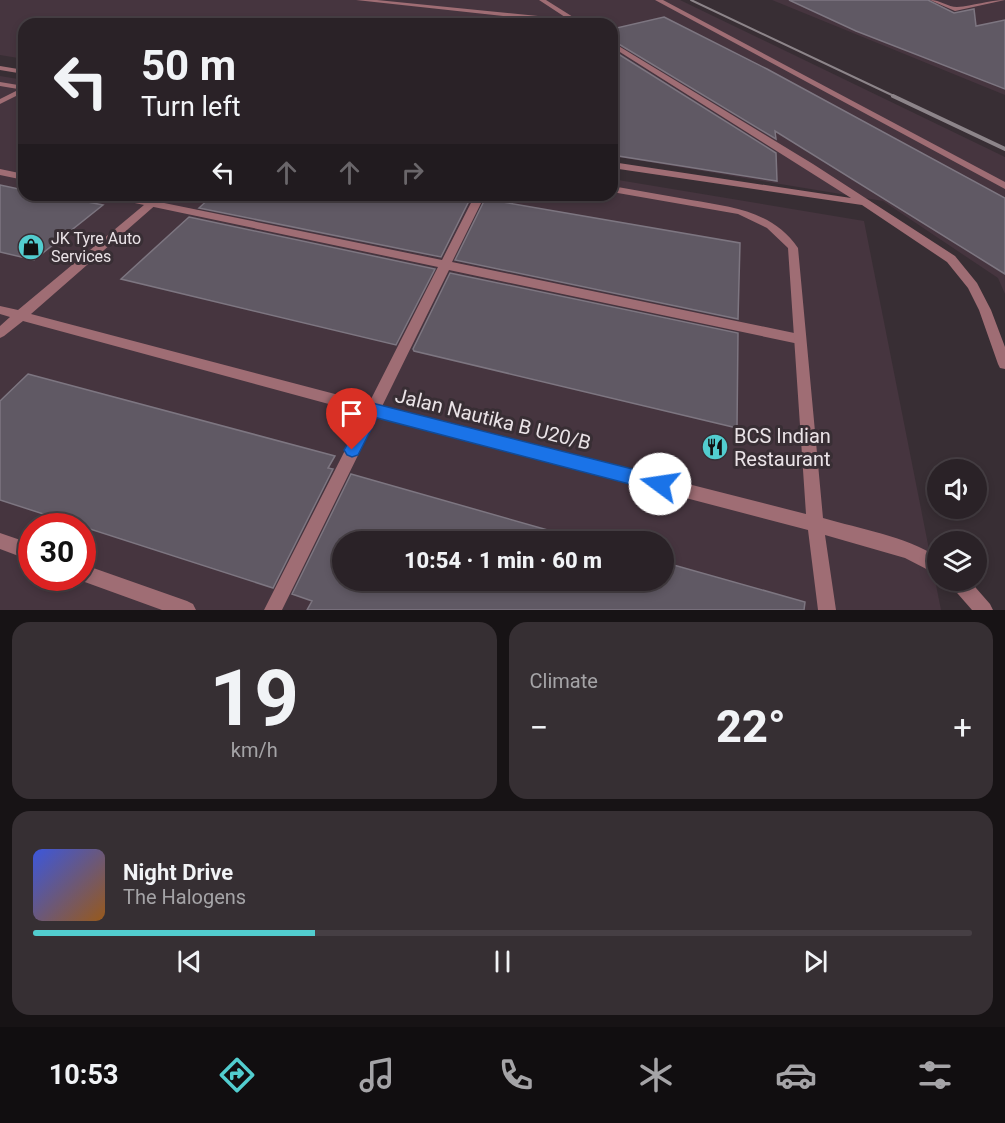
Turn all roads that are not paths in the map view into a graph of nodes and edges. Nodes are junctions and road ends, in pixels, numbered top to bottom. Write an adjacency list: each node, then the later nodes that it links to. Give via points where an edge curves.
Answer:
1 (359, 0): 8 (street)
2 (542, 0): 9 (street)
3 (658, 0): 20 (street)
4 (933, 0): 7 (street, via 955,9)
5 (975, 0): 7 (street)
6 (1002, 0): 7 (street)
7 (984, 3)
8 (531, 18)
9 (571, 18)
10 (618, 48): 25 (street)
11 (0, 68): 12 (street)
12 (18, 71)
13 (0, 84): 14 (street)
14 (18, 88)
15 (18, 92): 16 (street)
16 (0, 102)
17 (618, 166): 25 (street)
18 (0, 172): 19 (street)
19 (18, 176)
20 (1005, 186)
21 (618, 190): 31 (street, via 741,211 758,217 785,236 793,248)
22 (138, 201): 26 (street)
23 (155, 201): 26 (street)
24 (477, 201): 27 (street)
25 (866, 203): 32 (street, via 951,259 973,286)
26 (152, 204): 27 (street); 29 (street)
27 (444, 265): 31 (street); 33 (street)
28 (0, 310): 29 (street, Jalan Nautika B U20/B)
29 (21, 315): 30 (street); 33 (street, Jalan Nautika B U20/B)
30 (0, 333)
31 (800, 339): 34 (street)
32 (1005, 364)
33 (372, 410): 34 (street, Jalan Nautika B U20/B); 41 (street)
34 (815, 524): 37 (street, Jalan Nautika B U20/B); 42 (street)
35 (0, 541): 36 (street)
36 (18, 548)
37 (927, 560)
38 (96, 577): 40 (street)
39 (967, 591): 43 (street)
40 (187, 610)
41 (273, 610)
42 (827, 610)
43 (984, 610)

